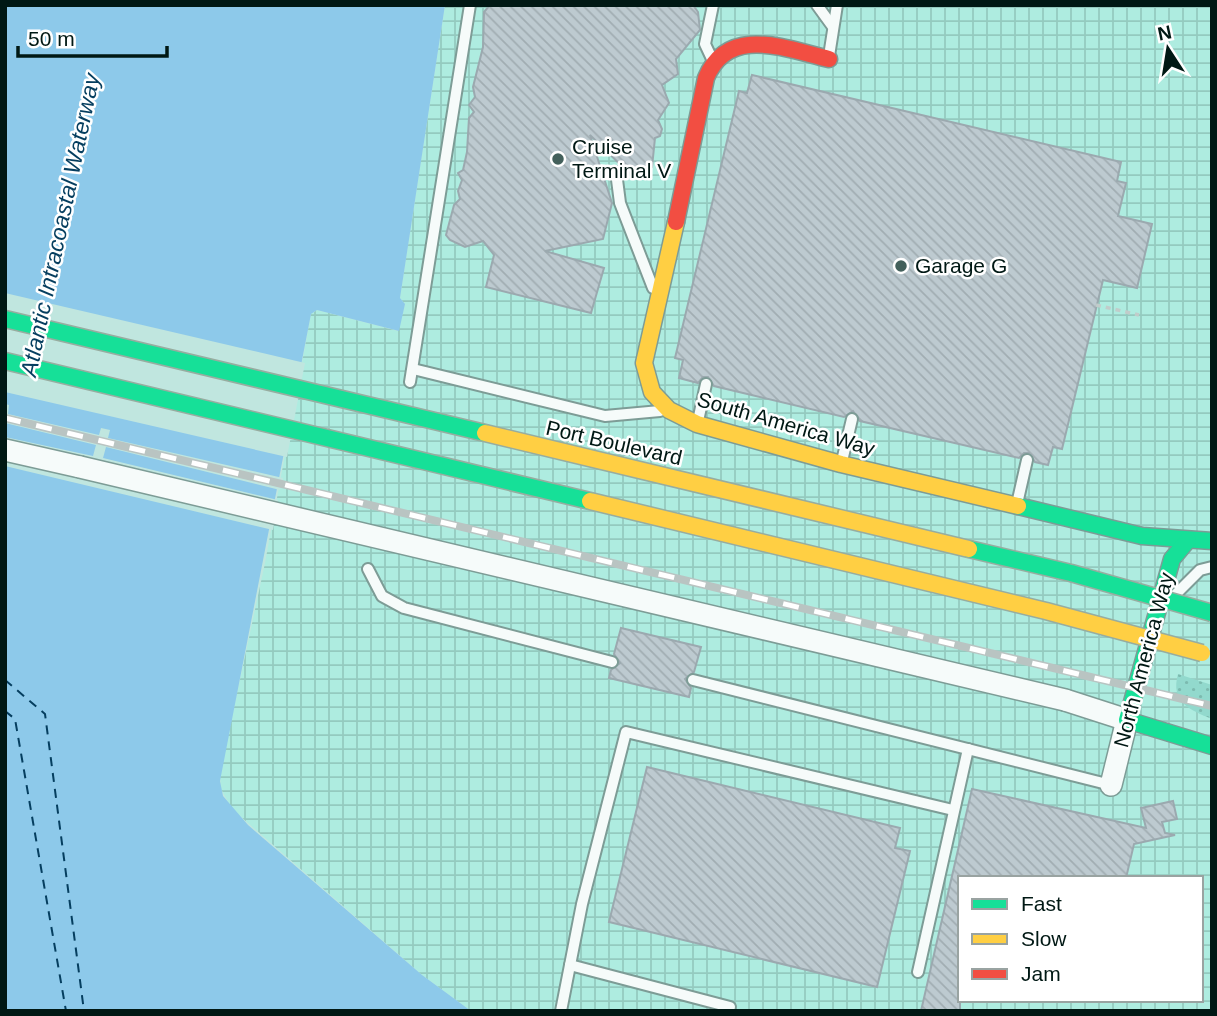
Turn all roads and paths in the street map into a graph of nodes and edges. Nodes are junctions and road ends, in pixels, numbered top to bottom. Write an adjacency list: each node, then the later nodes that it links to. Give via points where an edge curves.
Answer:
1 (470, 5): 14 (lane)
2 (713, 5): 7 (lane, via 705,44)
3 (817, 5): 5 (lane)
4 (837, 5): 5 (lane)
5 (833, 27): 6 (lane)
6 (828, 59): 7 (main road, via 766,44 731,49)
7 (713, 61): 9 (main road, South America Way)
8 (616, 172): 9 (lane, via 620,203)
9 (657, 297): 17 (main road, South America Way, via 644,363 652,392)
10 (1097, 305): 11 (path)
11 (1139, 316)
12 (5, 319): 29 (main road, Port Boulevard, bridge, via 1071,573)
13 (5, 361): 30 (main road, bridge, via 1046,611)
14 (413, 369): 15 (lane); 17 (lane, via 605,416)
15 (410, 382)
16 (706, 384): 19 (lane)
17 (669, 410): 19 (main road, South America Way)
18 (852, 419): 22 (lane)
19 (697, 424): 22 (main road, South America Way)
20 (5, 450): 33 (street, bridge, via 1065,700)
21 (1027, 460): 23 (lane)
22 (841, 464): 23 (main road, South America Way)
23 (1016, 506): 24 (main road, South America Way, via 1142,536)
24 (1188, 540): 25 (main road, South America Way); 28 (main road, North America Way, via 1172,559)
25 (1212, 541)
26 (1212, 567): 28 (lane, via 1200,570)
27 (368, 569): 31 (lane, via 382,596 404,608)
28 (1157, 612): 33 (main road, North America Way)
29 (1212, 613)
30 (1202, 653)
31 (612, 662)
32 (692, 680): 35 (lane)
33 (1127, 720): 34 (main road); 36 (street, North America Way)
34 (1212, 746)
35 (968, 749): 36 (lane); 37 (lane)
36 (1111, 785)
37 (953, 810): 38 (lane, via 626,732); 39 (lane)
38 (570, 965): 40 (lane); 41 (lane)
39 (918, 972)
40 (730, 1007)
41 (561, 1011)

